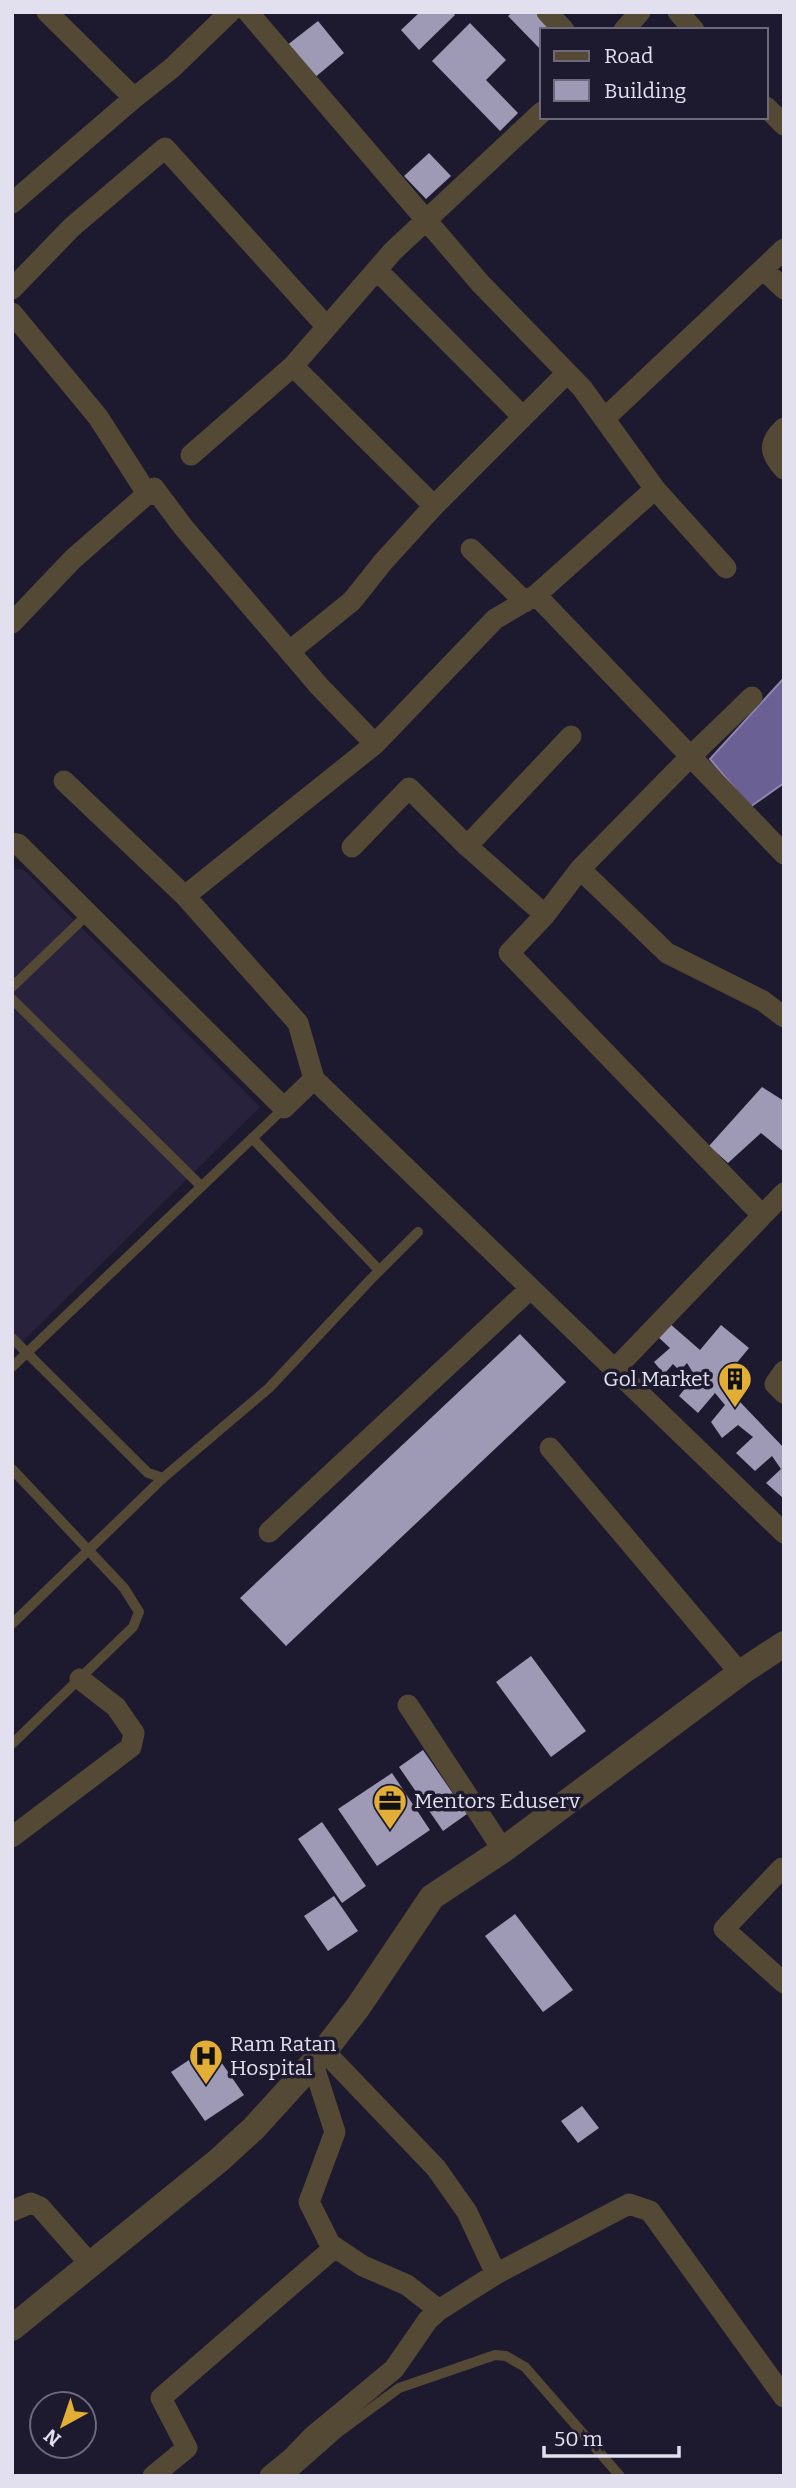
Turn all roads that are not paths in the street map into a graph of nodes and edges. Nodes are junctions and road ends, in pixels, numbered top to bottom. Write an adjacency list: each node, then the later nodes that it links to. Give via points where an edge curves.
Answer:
1 (47, 12): 10 (street)
2 (230, 12): 10 (street)
3 (248, 12): 15 (street)
4 (547, 12): 7 (street)
5 (640, 12): 8 (street)
6 (678, 12): 9 (street)
7 (562, 28)
8 (626, 28)
9 (692, 28)
10 (134, 98): 14 (street)
11 (768, 109): 13 (street)
12 (540, 114): 15 (street)
13 (784, 125)
14 (12, 203)
15 (426, 220): 17 (street); 24 (street)
16 (784, 250): 18 (street)
17 (377, 270): 22 (street); 25 (street)
18 (763, 270): 20 (street); 26 (street)
19 (12, 289): 22 (street, via 72,228 164,148)
20 (784, 289)
21 (12, 313): 31 (street, via 97,417)
22 (327, 327): 23 (street)
23 (293, 366): 28 (street); 32 (street)
24 (567, 373): 25 (street); 26 (street)
25 (523, 417): 32 (street)
26 (604, 419): 30 (street)
27 (784, 428): 29 (street, via 774,437 772,449)
28 (191, 455)
29 (784, 469)
30 (655, 489): 34 (street); 35 (street)
31 (148, 495): 36 (street, via 73,559); 37 (street, via 153,488)
32 (435, 506): 37 (street, via 352,601)
33 (471, 549): 35 (street)
34 (726, 568)
35 (531, 598): 40 (street, via 495,619); 41 (street)
36 (12, 623)
37 (290, 651): 40 (street)
38 (752, 697): 41 (street)
39 (571, 736): 44 (street)
40 (375, 744): 48 (street)
41 (691, 756): 46 (street); 47 (street)
42 (64, 781): 48 (street)
43 (12, 843): 49 (street)
44 (467, 846): 45 (street, via 409,788); 50 (street)
45 (352, 847)
46 (784, 854)
47 (580, 869): 50 (street); 53 (street, via 667,953 763,1001)
48 (185, 896): 54 (street, via 298,1023)
49 (88, 914): 51 (lane); 55 (street)
50 (545, 915): 59 (street, via 509,953)
51 (12, 987)
52 (12, 999): 57 (lane)
53 (784, 1017)
54 (314, 1079): 55 (street); 62 (street)
55 (284, 1108): 56 (lane)
56 (252, 1138): 57 (lane); 61 (lane)
57 (201, 1186): 64 (lane)
58 (784, 1193): 59 (street)
59 (762, 1215): 66 (street)
60 (418, 1232): 61 (lane)
61 (379, 1270): 71 (lane, via 269,1388)
62 (530, 1289): 66 (street); 72 (street)
63 (12, 1338): 64 (lane)
64 (27, 1353): 65 (lane); 71 (lane, via 148,1473)
65 (12, 1367)
66 (614, 1370): 73 (street)
67 (784, 1371): 68 (street, via 775,1384)
68 (784, 1393)
69 (550, 1448): 77 (street)
70 (12, 1469): 74 (lane)
71 (163, 1478): 74 (lane)
72 (269, 1532)
73 (784, 1533)
74 (89, 1551): 75 (lane); 78 (lane, via 124,1588 139,1612 133,1628)
75 (12, 1624)
76 (780, 1652): 77 (street)
77 (740, 1672): 82 (street)
78 (79, 1679): 80 (lane); 81 (street, via 116,1707 134,1733 131,1747)
79 (408, 1705): 82 (street)
80 (12, 1744)
81 (12, 1837)
82 (503, 1850): 85 (street, via 432,1897)
83 (782, 1868): 84 (street, via 724,1929)
84 (784, 1983)
85 (319, 2057): 87 (street, via 335,2132 309,2202); 88 (street, via 227,2153); 89 (street, via 436,2168 467,2212)
86 (14, 2207): 88 (street, via 31,2203 40,2207)
87 (335, 2247): 90 (street, via 407,2286); 93 (street, via 161,2399 187,2448)
88 (91, 2265): 91 (street)
89 (496, 2274): 90 (street); 92 (street, via 629,2204 650,2211)
90 (439, 2310): 94 (street, via 394,2369)
91 (12, 2328)
92 (784, 2397)
93 (153, 2476)
94 (270, 2476)
95 (289, 2476): 96 (lane, via 399,2388 495,2355 525,2367)
96 (620, 2476)

